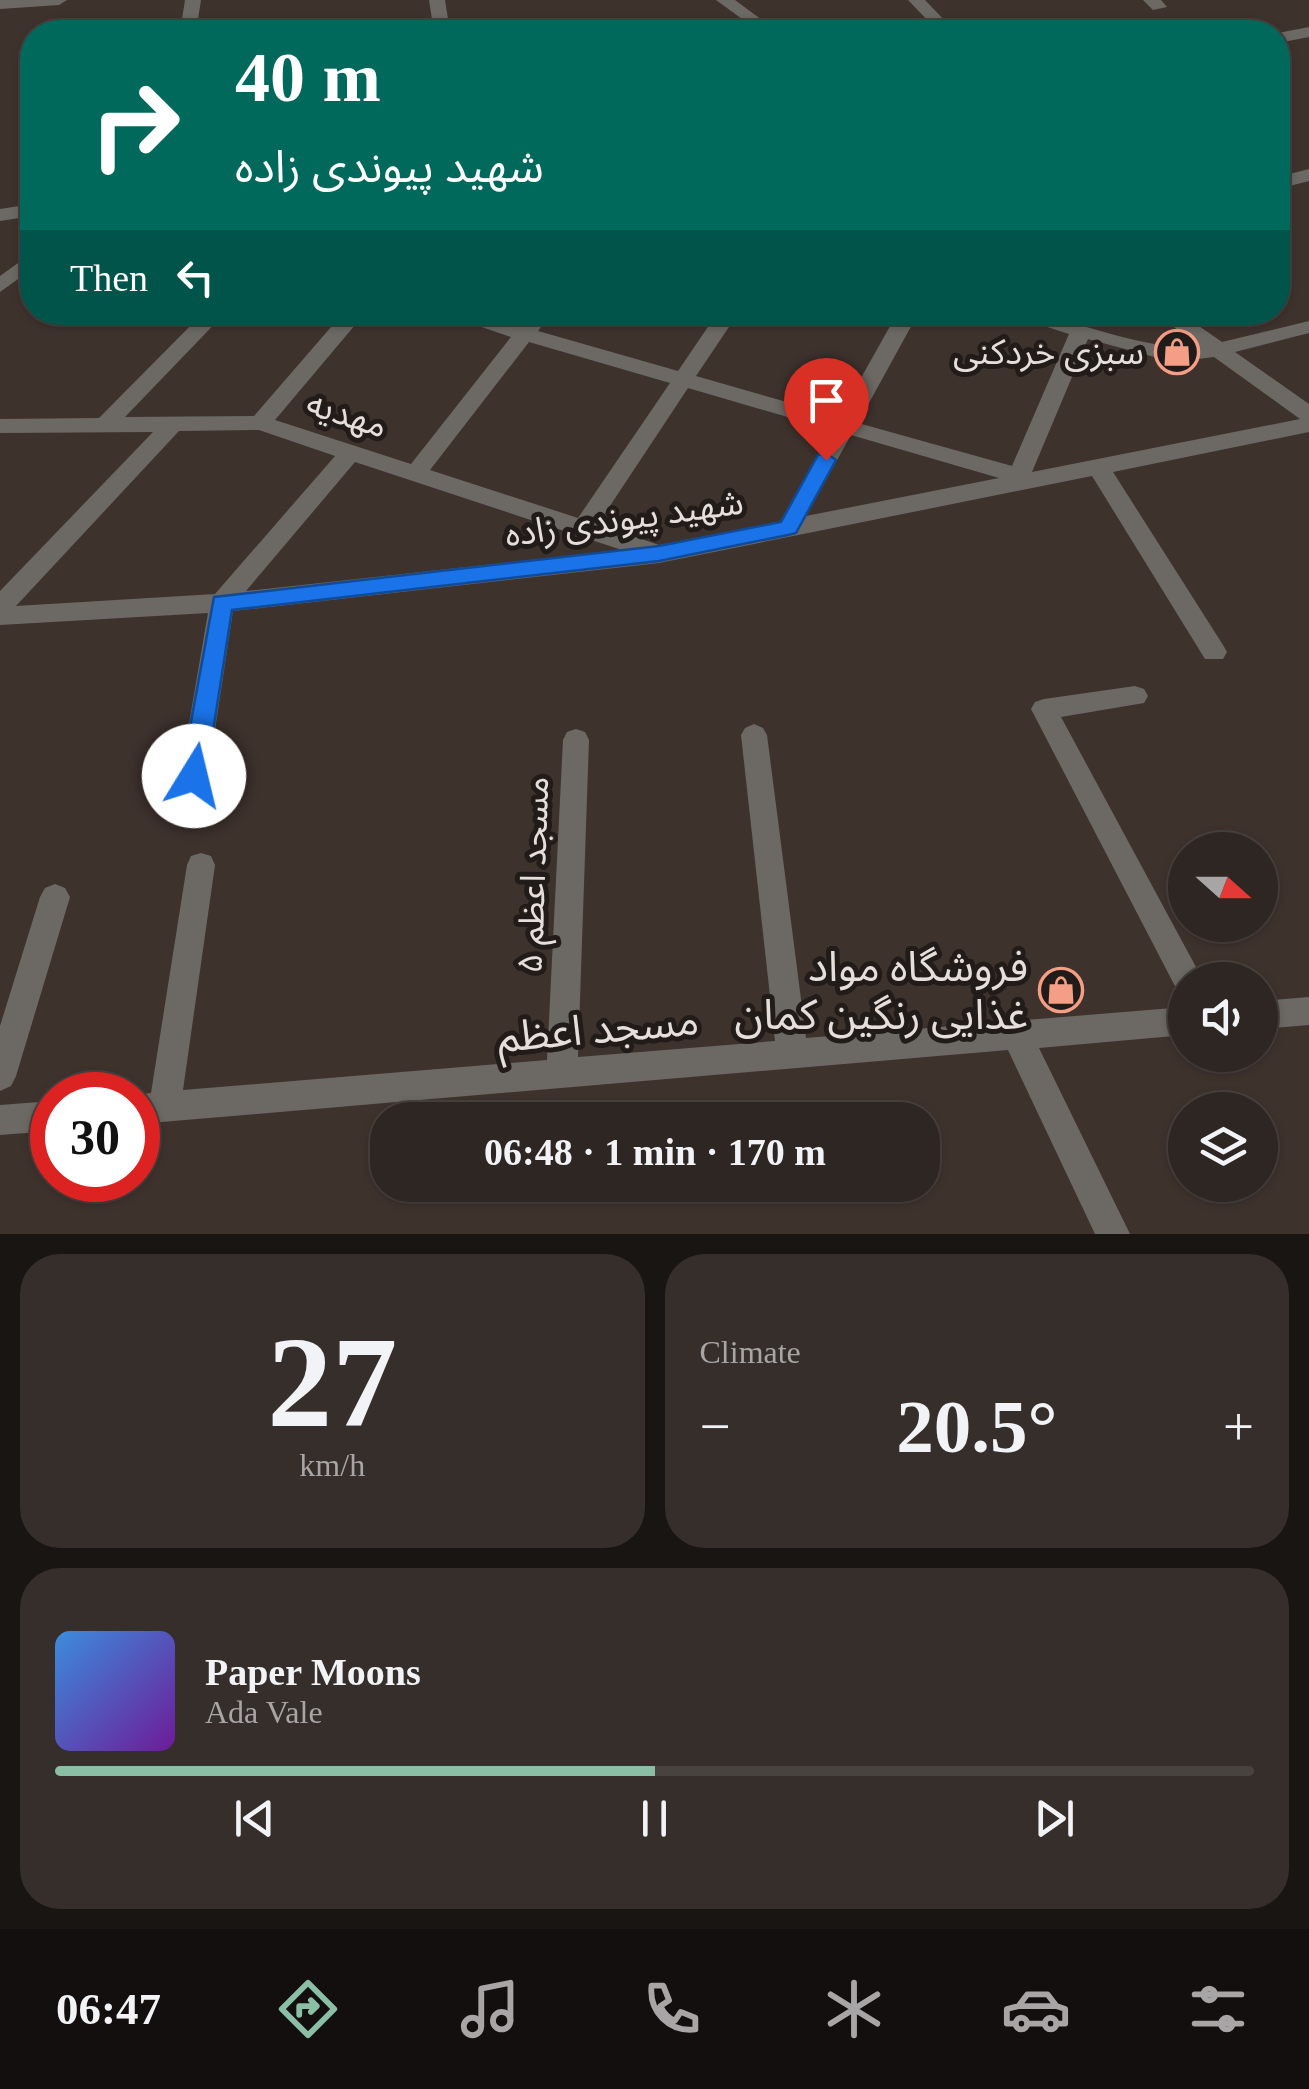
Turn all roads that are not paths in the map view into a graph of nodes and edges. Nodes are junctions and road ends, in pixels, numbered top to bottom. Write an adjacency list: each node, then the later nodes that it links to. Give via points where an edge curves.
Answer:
1 (60, 0): 4 (street)
2 (724, 0): 5 (street)
3 (916, 0): 6 (street)
4 (0, 4)
5 (753, 20)
6 (936, 20)
7 (20, 269): 8 (street)
8 (0, 286)
9 (203, 325): 25 (street)
10 (345, 325): 23 (street)
11 (492, 325): 19 (street)
12 (532, 325): 19 (street)
13 (720, 325): 21 (street)
14 (902, 325): 28 (street)
15 (1061, 325): 18 (street)
16 (1183, 325): 20 (street)
17 (1309, 327): 20 (street)
18 (1081, 330): 20 (street, via 1174,356); 32 (street)
19 (525, 335): 21 (street); 31 (street)
20 (1218, 350): 22 (street)
21 (683, 380): 28 (street); 33 (street)
22 (1309, 415)
23 (260, 423): 24 (street, مهدیه); 29 (street, مهدیه)
24 (173, 424): 25 (street, مهدیه); 37 (street)
25 (104, 425): 27 (street, مهدیه)
26 (1309, 425): 30 (street, شهید پیوندی زاده)
27 (0, 426)
28 (844, 426): 32 (street); 34 (street)
29 (351, 452): 31 (street, مهدیه); 36 (street)
30 (1098, 467): 32 (street, شهید پیوندی زاده); 39 (street)
31 (415, 474): 33 (street, مهدیه)
32 (1025, 478): 34 (street, شهید پیوندی زاده)
33 (583, 528): 35 (street, مهدیه)
34 (788, 528): 35 (street, شهید پیوندی زاده)
35 (659, 554): 36 (street, شهید پیوندی زاده)
36 (222, 603): 38 (street, شهید پیوندی زاده); 43 (street)
37 (0, 608)
38 (0, 616)
39 (1214, 652)
40 (1136, 696): 46 (street, via 1044,710)
41 (754, 735): 51 (street)
42 (576, 740): 53 (street, مسجد اعظم ۵)
43 (194, 776)
44 (201, 866): 52 (street)
45 (55, 897): 54 (street)
46 (1178, 962)
47 (1309, 1011): 48 (street)
48 (1278, 1014)
49 (1168, 1022): 50 (street, مسجد اعظم)
50 (1017, 1035): 51 (street, مسجد اعظم); 58 (street)
51 (792, 1054): 53 (street, مسجد اعظم)
52 (159, 1072)
53 (562, 1073): 55 (street, مسجد اعظم)
54 (0, 1076)
55 (160, 1107)
56 (30, 1118): 57 (street)
57 (0, 1120)
58 (1113, 1234)

